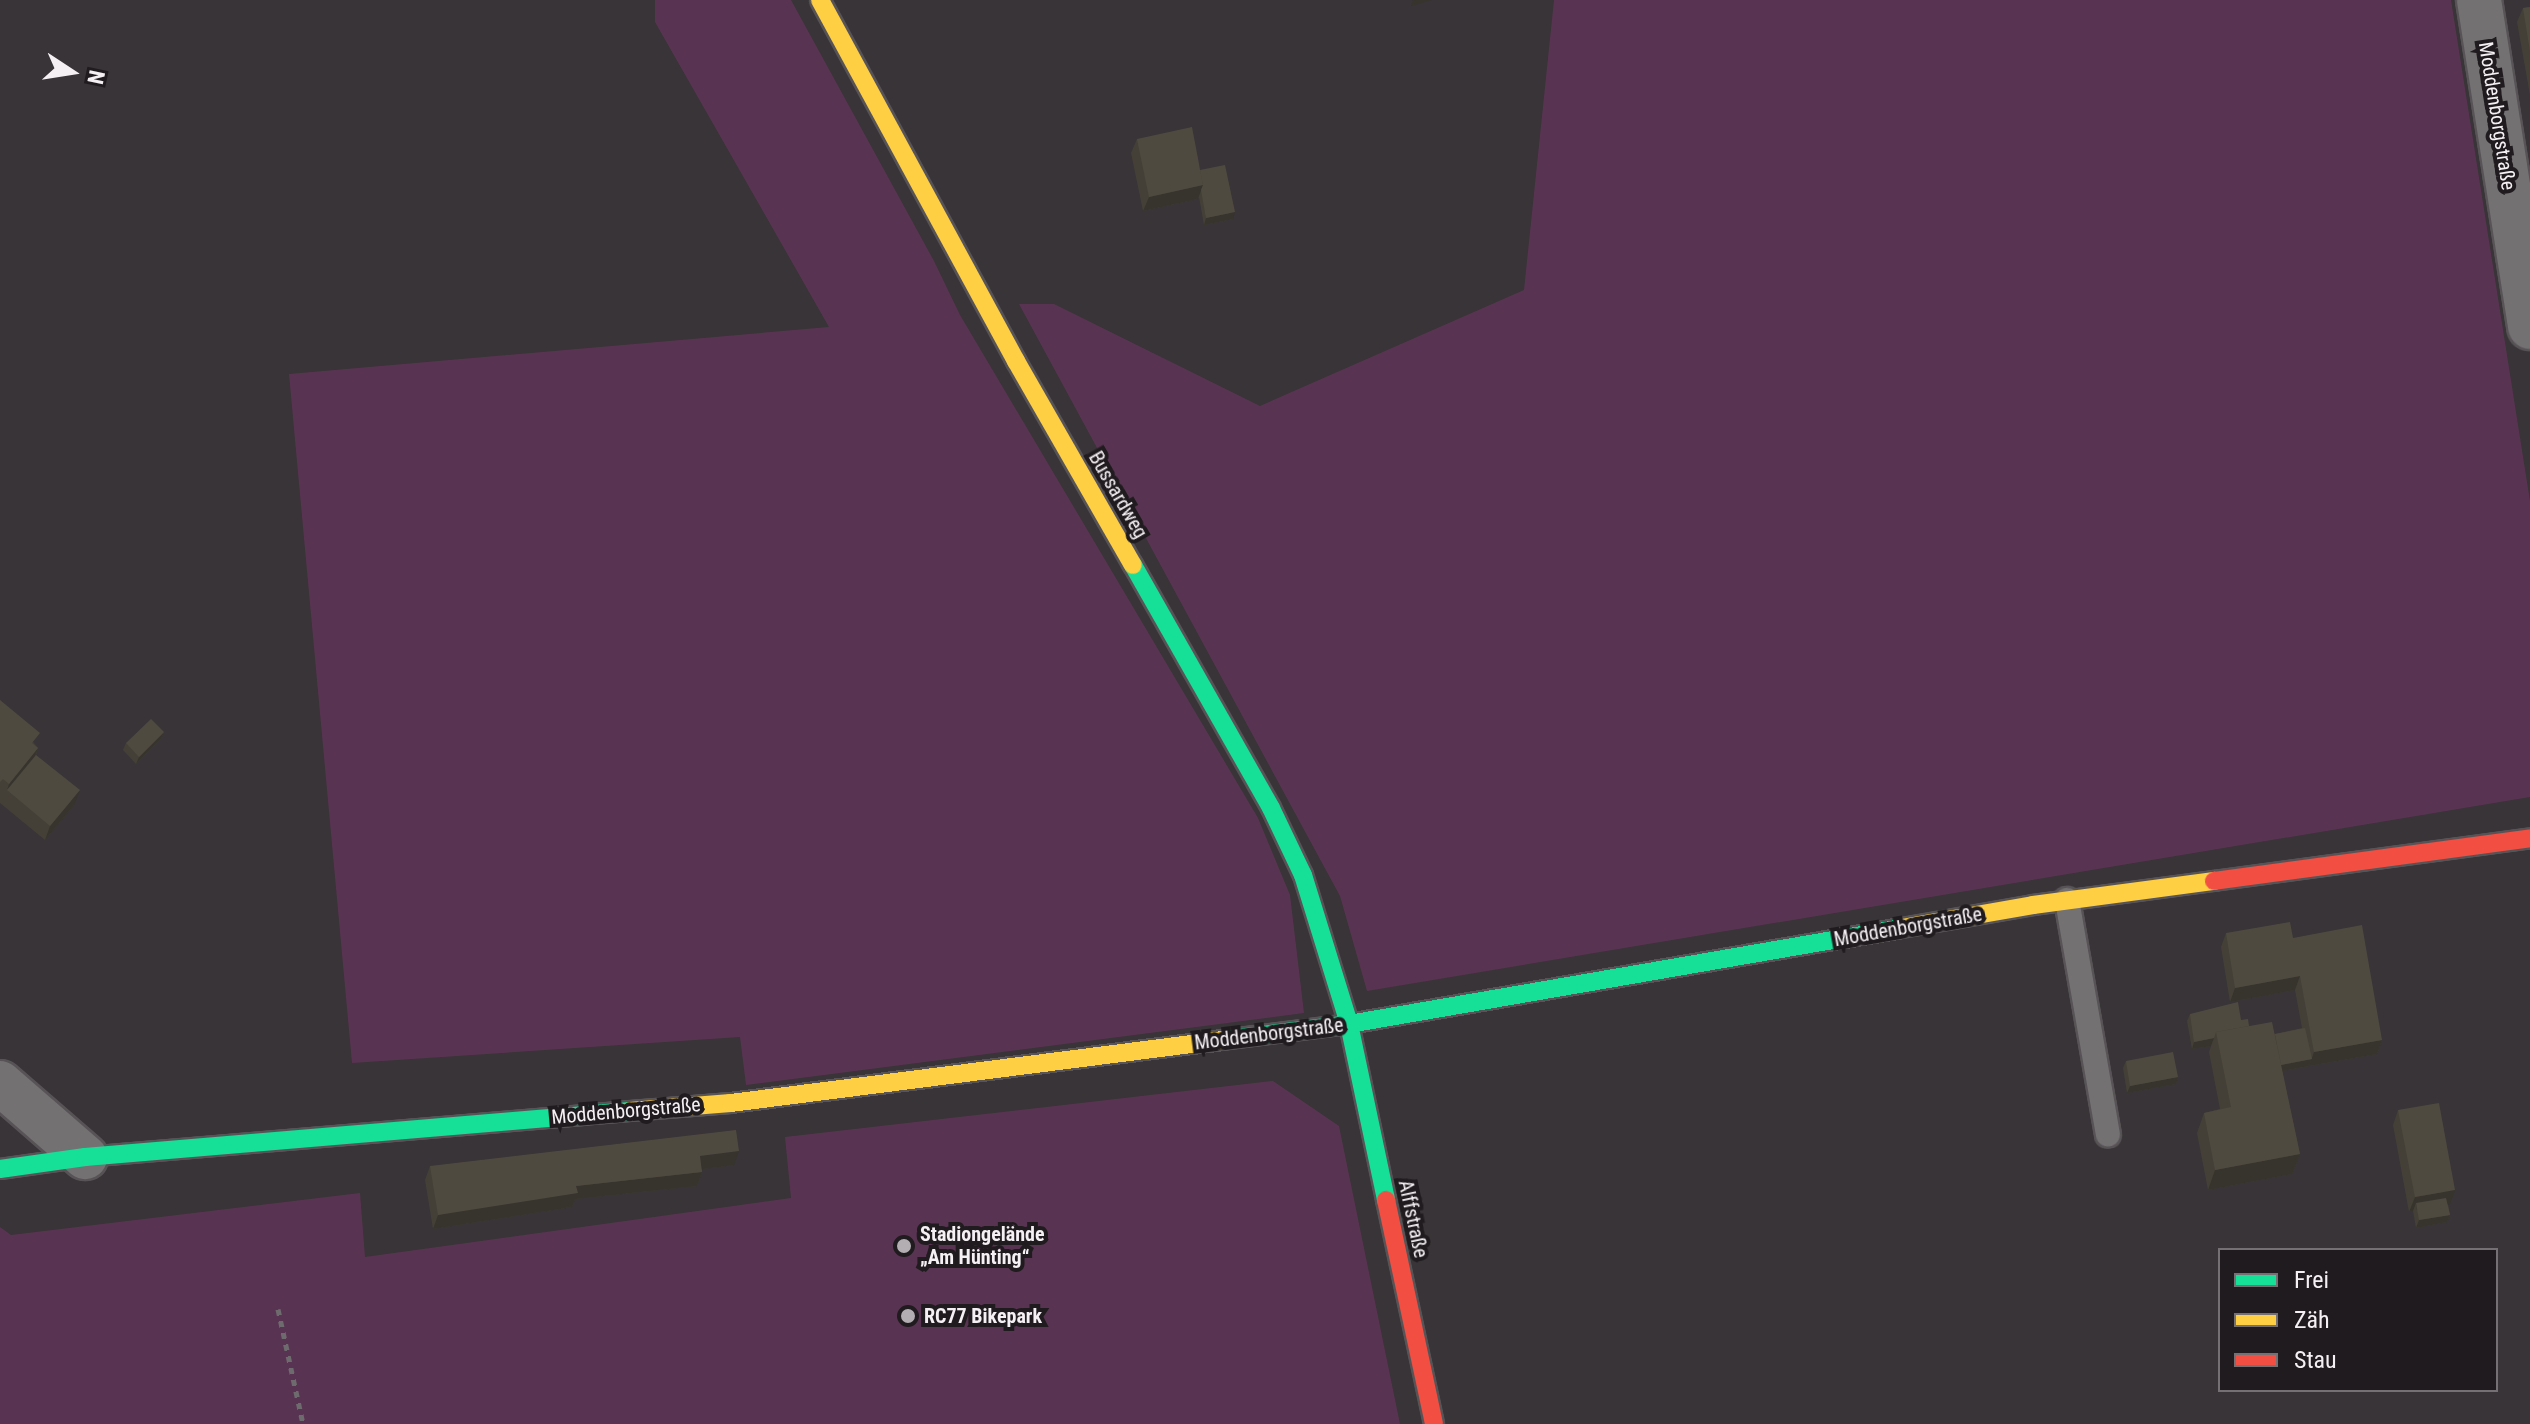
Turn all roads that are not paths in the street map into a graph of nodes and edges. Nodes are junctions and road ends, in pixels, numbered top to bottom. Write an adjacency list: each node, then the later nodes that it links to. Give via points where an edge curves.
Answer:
1 (820, 0): 6 (street, Bussardweg, via 1016,361 1271,808 1303,875)
2 (2479, 0): 3 (street, Moddenborgstraße)
3 (2530, 327)
4 (2530, 838): 5 (street, Moddenborgstraße)
5 (2067, 900): 6 (street, Moddenborgstraße); 8 (lane)
6 (1349, 1024): 9 (street, Moddenborgstraße, via 731,1103); 11 (street, Alffstraße)
7 (0, 1083): 9 (street)
8 (2108, 1134)
9 (85, 1157): 10 (street, Moddenborgstraße)
10 (0, 1169)
11 (1434, 1424)

